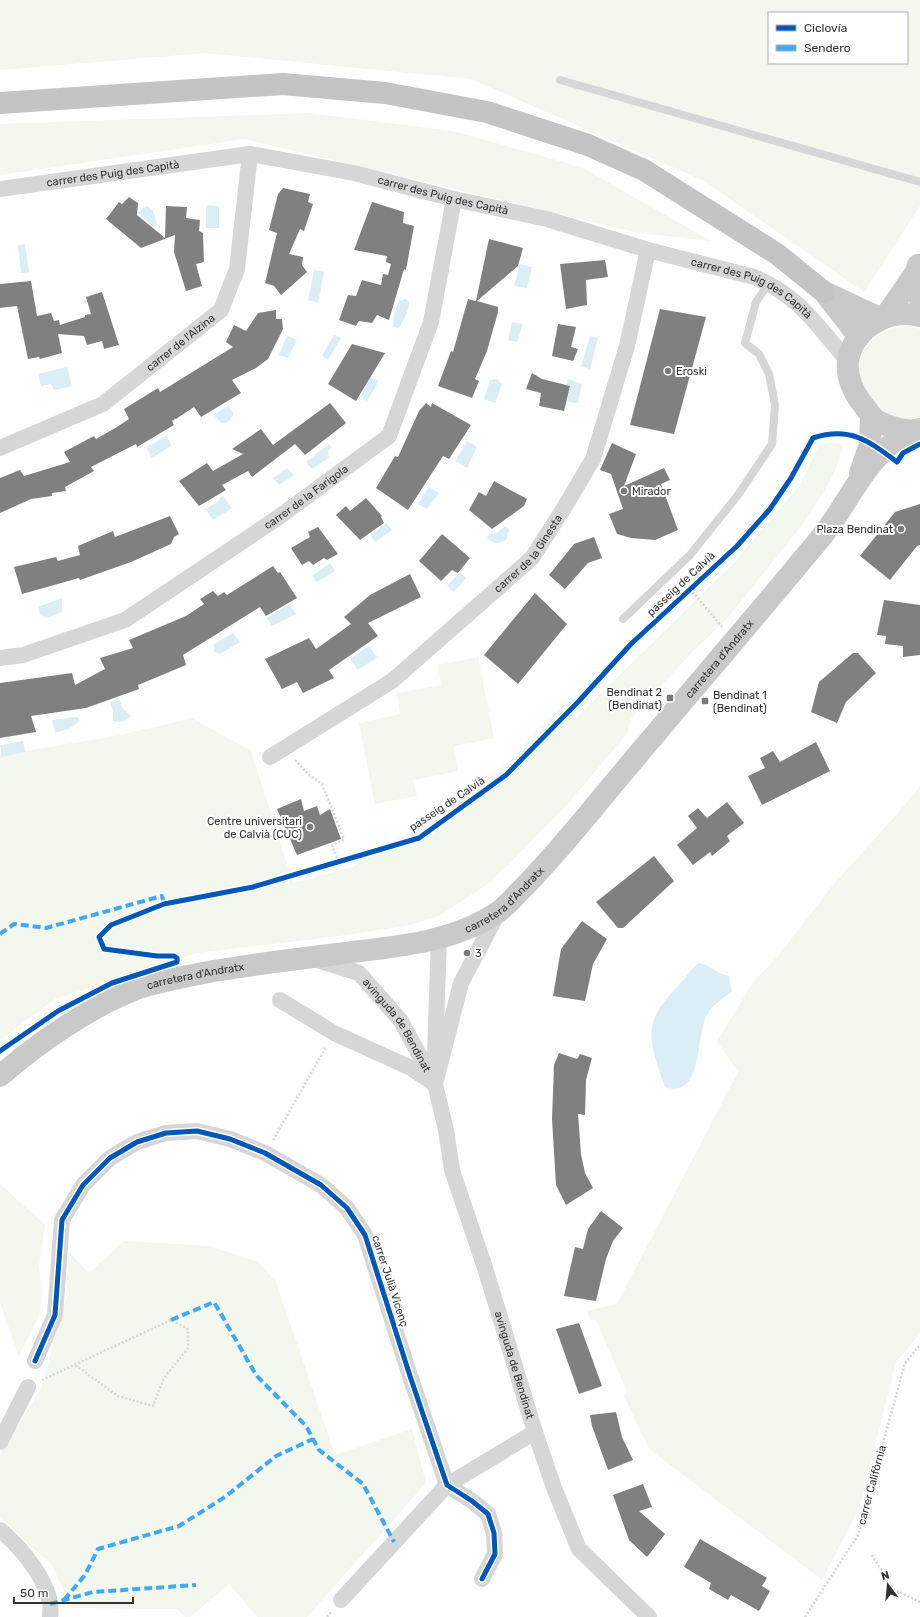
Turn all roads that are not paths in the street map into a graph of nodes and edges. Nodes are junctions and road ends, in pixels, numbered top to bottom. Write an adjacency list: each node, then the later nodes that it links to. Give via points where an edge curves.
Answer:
1 (560, 80): 4 (lane)
2 (0, 103): 10 (highway, via 283,84 385,92 487,112 588,145 644,170 777,254)
3 (250, 154): 5 (street, carrer des Puig des Capità); 6 (street, carrer des Puig des Capità, via 354,173); 18 (street, carrer de l'Alzina, via 237,269 221,310 103,404)
4 (920, 182)
5 (0, 189)
6 (454, 199): 7 (street, carrer des Puig des Capità, via 547,219); 21 (street, carrer de la Farigola, via 431,322 389,436 279,517 125,620 23,655)
7 (648, 250): 9 (street, carrer des Puig des Capità); 22 (street, carrer de la Ginesta, via 626,346 592,459 532,558 392,680)
8 (918, 265): 11 (main road); 13 (main road)
9 (769, 283): 15 (street, carrer des Puig des Capità, via 790,296 811,316); 20 (lane, via 756,302 745,343 759,354 769,374 775,405 772,444 738,496 690,555)
10 (824, 292): 13 (main road); 14 (main road)
11 (920, 298)
12 (920, 316): 13 (main road, via 901,314)
13 (883, 318): 14 (main road)
14 (858, 337): 15 (main road)
15 (848, 361): 16 (main road, via 848,371 854,390)
16 (871, 418): 17 (main road, via 895,428); 19 (main road, carretera d'Andratx, via 870,444)
17 (918, 429): 19 (main road, carretera d'Andratx, via 891,445)
18 (0, 448)
19 (856, 484): 23 (main road, carretera d'Andratx, via 833,522 735,642 534,877)
20 (623, 620)
21 (0, 658)
22 (277, 753)
23 (498, 913): 24 (main road, carretera d'Andratx, via 471,927); 28 (street, avinguda de Bendinat, via 461,983)
24 (439, 938): 25 (main road, carretera d'Andratx, via 391,947); 28 (street, avinguda de Bendinat)
25 (308, 957): 27 (main road, carretera d'Andratx, via 172,979 138,989 70,1024); 28 (street, avinguda de Bendinat, via 359,973 401,1021)
26 (280, 1000): 28 (street, avinguda de Bendinat, via 334,1032 411,1068)
27 (0, 1076)
28 (435, 1084): 31 (street, avinguda de Bendinat, via 452,1170)
29 (36, 1361): 33 (street, carrer Julià Vicenç, via 55,1315 62,1220 83,1185 110,1158 137,1142 166,1133 197,1132 230,1139 266,1153 321,1185 347,1208 365,1235)
30 (28, 1387): 32 (street)
31 (535, 1432): 33 (street); 38 (street, avinguda de Bendinat, via 579,1550)
32 (0, 1442)
33 (447, 1485): 35 (street, via 472,1500 488,1514 494,1533 495,1554); 36 (street)
34 (0, 1530): 37 (street, via 17,1544 44,1584 52,1609)
35 (482, 1579)
36 (341, 1600)
37 (50, 1617)
38 (649, 1617)

